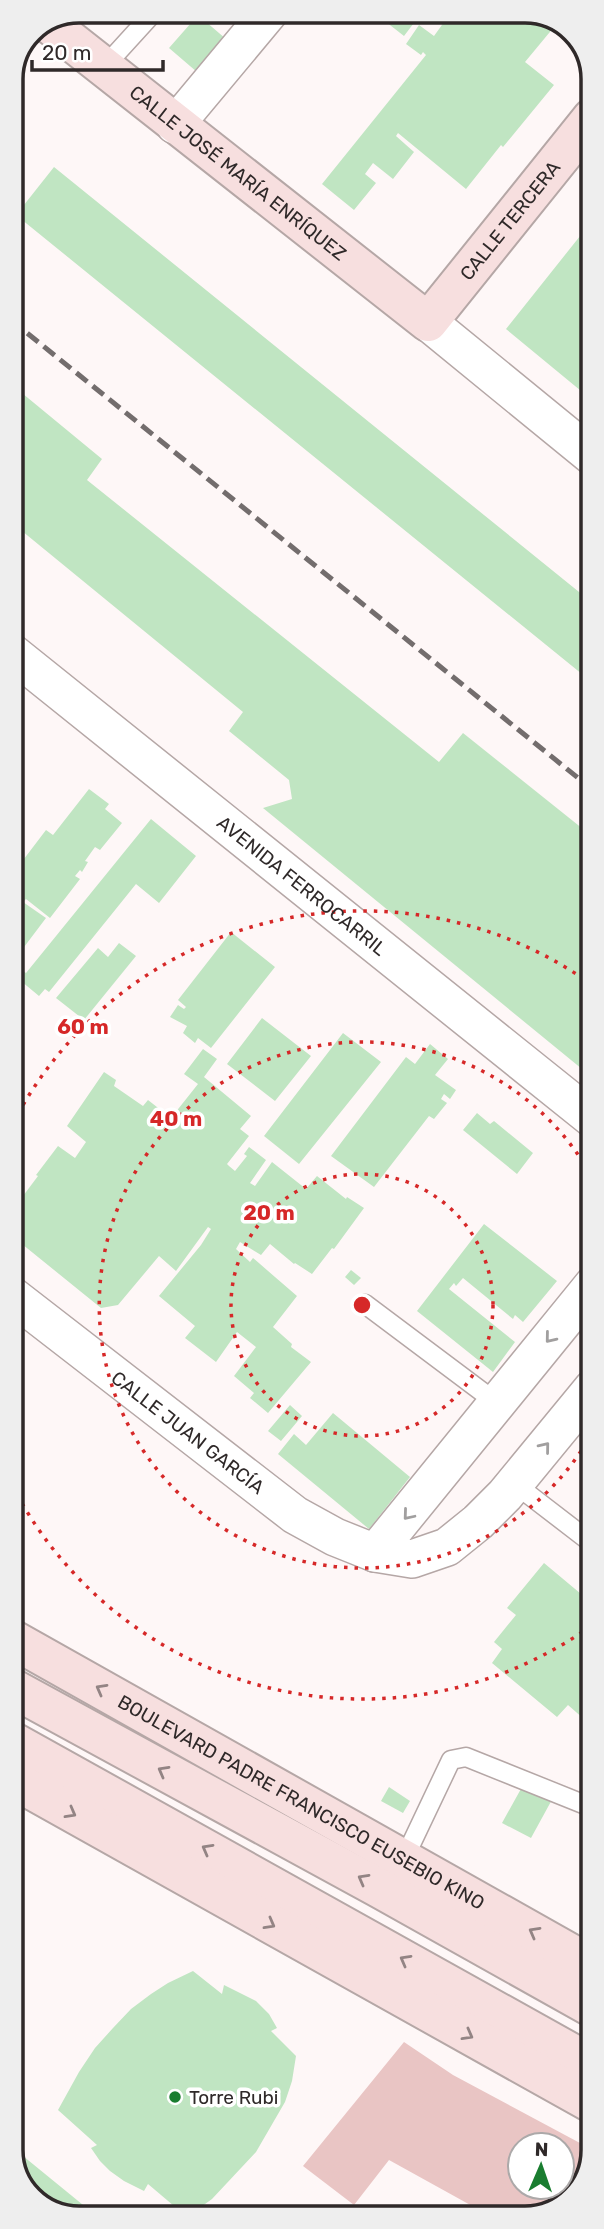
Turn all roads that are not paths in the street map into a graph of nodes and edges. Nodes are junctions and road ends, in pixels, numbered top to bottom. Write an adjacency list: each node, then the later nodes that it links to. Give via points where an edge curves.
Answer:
1 (144, 23): 4 (lane)
2 (260, 23): 5 (street)
3 (55, 28): 4 (main road, CALLE JOSÉ MARÍA ENRÍQUEZ)
4 (104, 67): 5 (main road, CALLE JOSÉ MARÍA ENRÍQUEZ)
5 (175, 125): 7 (main road, CALLE JOSÉ MARÍA ENRÍQUEZ)
6 (581, 132): 7 (main road, CALLE TERCERA)
7 (428, 321): 8 (street)
8 (581, 447)
9 (23, 662): 10 (street, AVENIDA FERROCARRIL)
10 (581, 1109)
11 (581, 1300): 14 (street, one-way to 14)
12 (23, 1304): 18 (street, CALLE JUAN GARCÍA, via 295,1515)
13 (365, 1304): 14 (lane)
14 (497, 1403): 18 (street, one-way to 18)
15 (581, 1403): 16 (street, CALLE JUAN GARCÍA, one-way to 15)
16 (515, 1484): 17 (lane); 18 (street, CALLE JUAN GARCÍA, via 447,1547 412,1559)
17 (581, 1535)
18 (375, 1553)
19 (23, 1645): 24 (main road, BOULEVARD PADRE FRANCISCO EUSEBIO KINO, one-way to 19)
20 (23, 1694): 26 (main road, one-way to 20)
21 (23, 1747): 27 (main road, one-way to 21)
22 (23, 1785): 28 (main road, one-way to 28)
23 (581, 1803): 24 (lane, via 458,1757 452,1759)
24 (404, 1859): 25 (main road, BOULEVARD PADRE FRANCISCO EUSEBIO KINO, one-way to 24)
25 (581, 1959)
26 (581, 2001)
27 (581, 2058)
28 (581, 2097)

